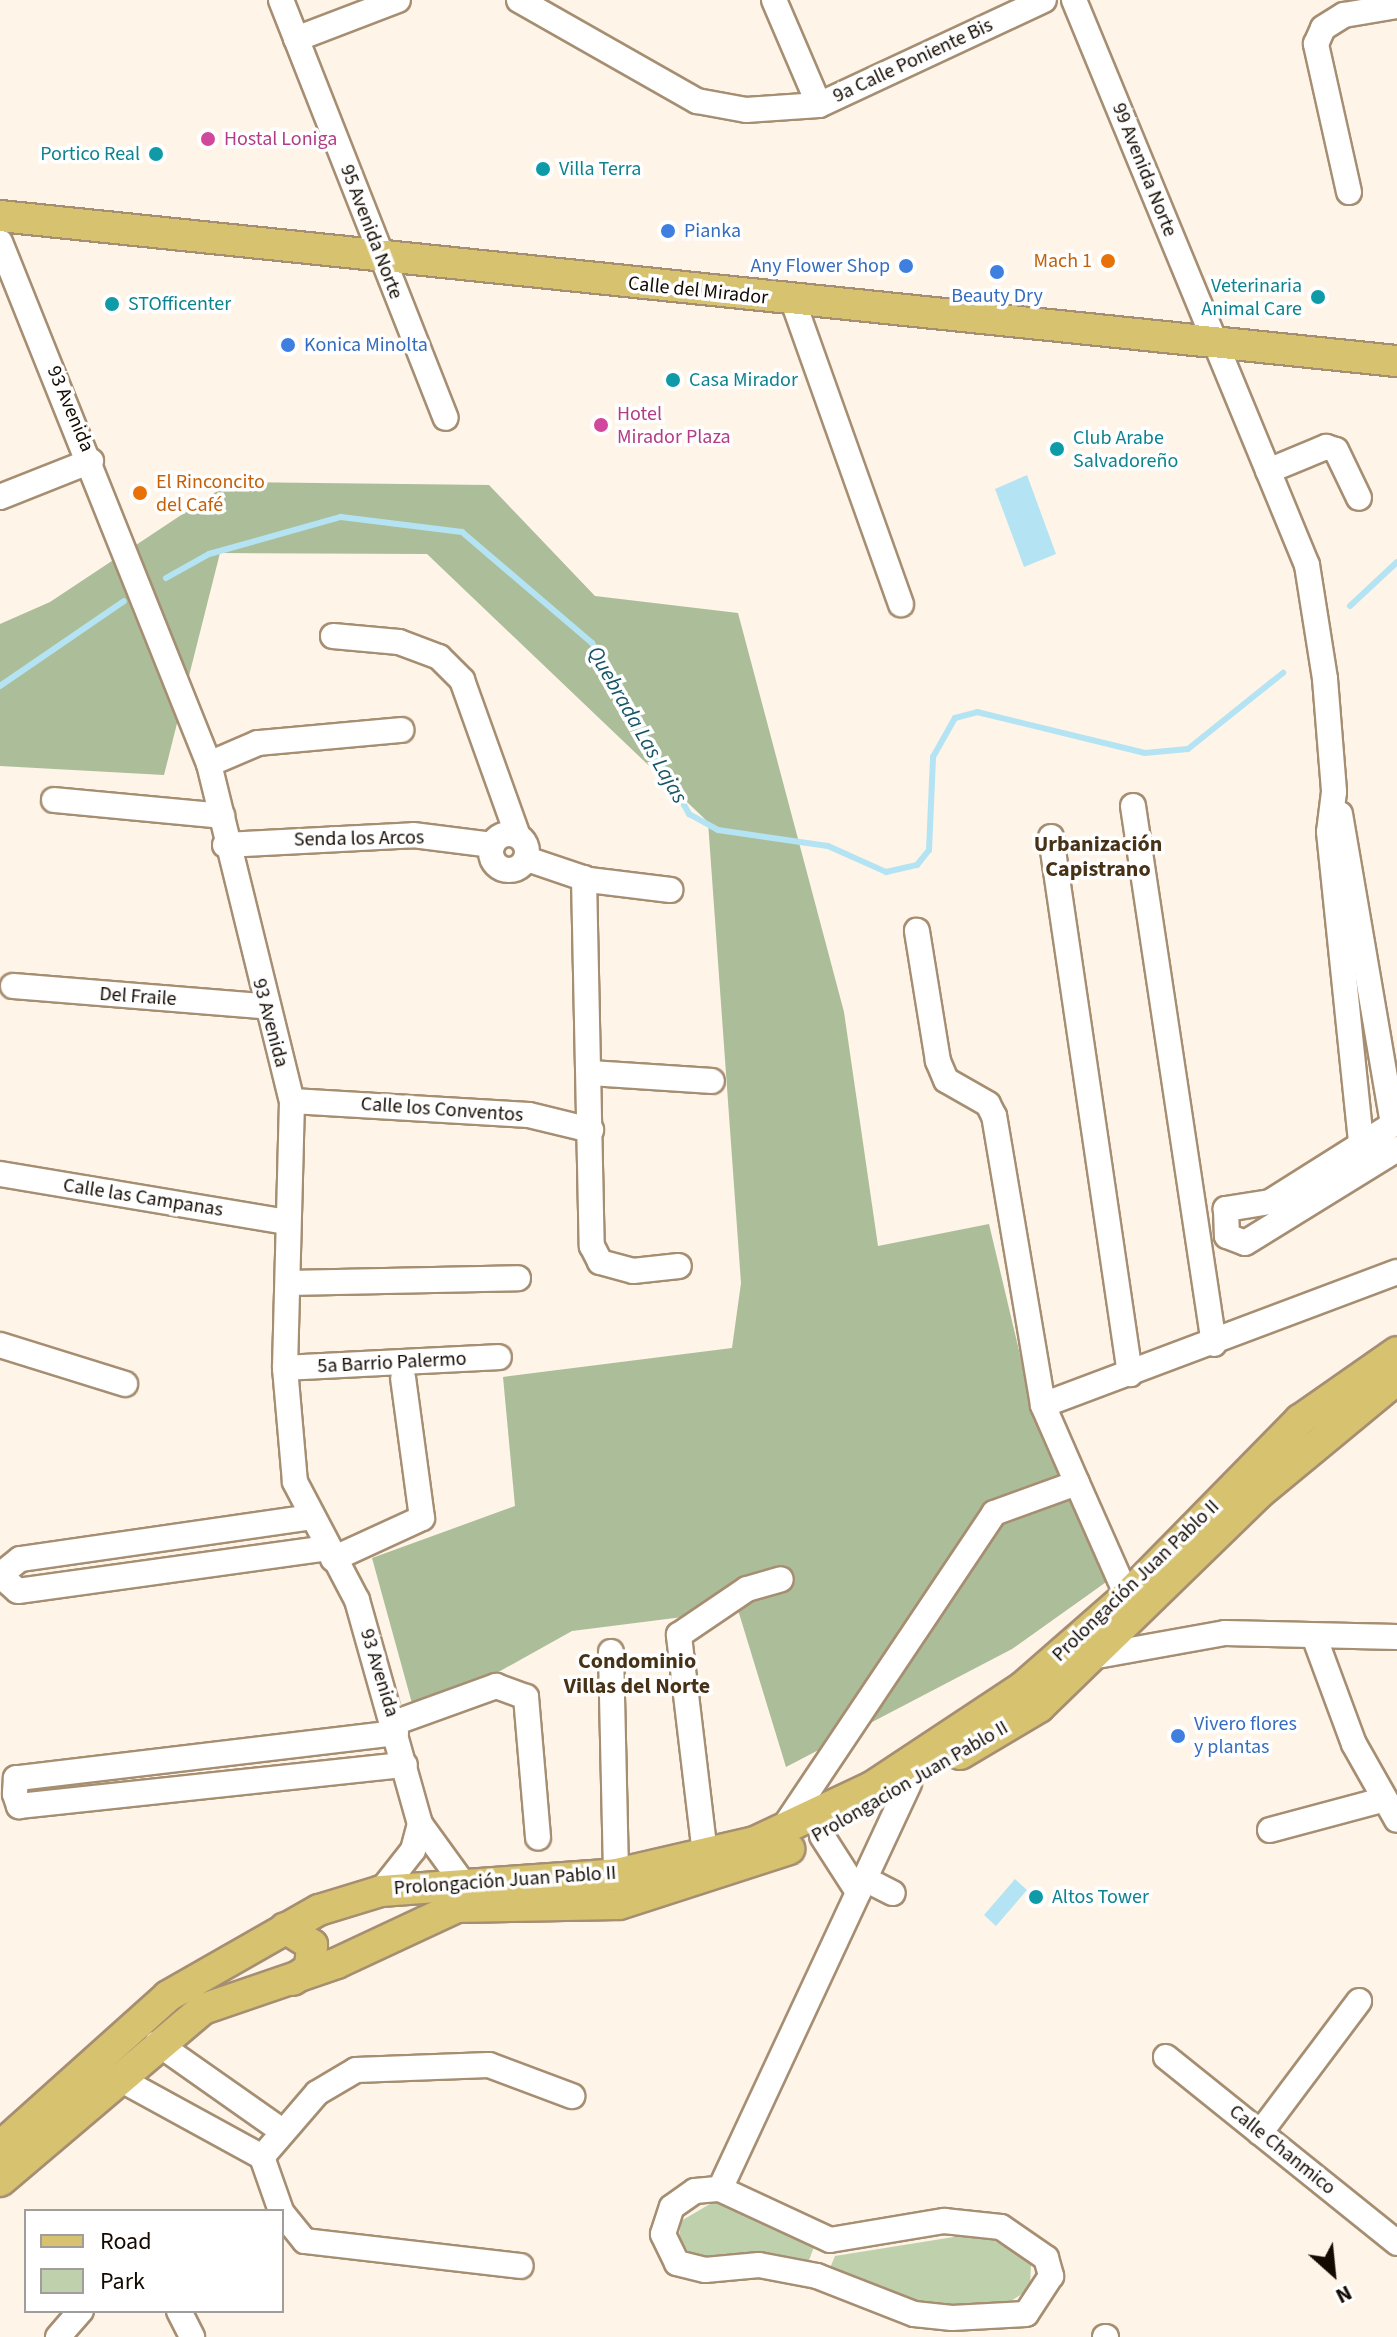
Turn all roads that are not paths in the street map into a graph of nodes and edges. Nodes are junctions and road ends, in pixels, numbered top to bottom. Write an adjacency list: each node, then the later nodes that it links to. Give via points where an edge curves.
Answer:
1 (281, 0): 8 (street, 95 Avenida Norte)
2 (398, 0): 8 (street)
3 (774, 0): 9 (street)
4 (1044, 0): 9 (street, 9a Calle Poniente Bis)
5 (1074, 0): 16 (street, 99 Avenida Norte)
6 (525, 1): 9 (street, 9a Calle Poniente Bis, via 697,101 746,110)
7 (1397, 6): 10 (street, via 1344,15 1323,28 1316,44)
8 (296, 39): 14 (street, 95 Avenida Norte)
9 (819, 105)
10 (1349, 192)
11 (0, 204): 14 (main road, Calle del Mirador)
12 (0, 216): 14 (main road, Calle del Mirador)
13 (0, 242): 20 (street, 93 Avenida)
14 (377, 249): 15 (main road, Calle del Mirador); 16 (main road, Calle del Mirador); 19 (street, 95 Avenida Norte)
15 (793, 301): 16 (main road, Calle del Mirador); 24 (street)
16 (1212, 335): 17 (main road, Calle del Mirador); 18 (main road, Calle del Mirador); 21 (street, 99 Avenida Norte)
17 (1397, 348)
18 (1397, 361)
19 (446, 418)
20 (91, 461): 22 (street); 27 (street, 93 Avenida)
21 (1268, 471): 23 (street, via 1326,447 1336,450); 28 (street, 99 Avenida Norte, via 1307,565)
22 (0, 497)
23 (1359, 498)
24 (901, 604)
25 (333, 636): 32 (street, via 399,642 439,657 462,680)
26 (401, 730): 27 (street, via 258,743)
27 (209, 764): 31 (street, 93 Avenida)
28 (1334, 792): 45 (street); 47 (street, via 1329,832)
29 (54, 800): 31 (street)
30 (1133, 806): 55 (street)
31 (222, 816): 34 (street, 93 Avenida)
32 (517, 834): 35 (street); 36 (street, via 527,845)
33 (1051, 837): 60 (street)
34 (225, 845): 35 (street, Senda los Arcos, via 413,835); 41 (street, 93 Avenida)
35 (492, 845): 36 (street, via 502,869)
36 (527, 859): 37 (street)
37 (584, 878): 38 (street); 42 (street)
38 (670, 890)
39 (917, 931): 64 (street, via 938,1061 946,1080 988,1104 994,1116)
40 (13, 986): 41 (street, Del Fraile)
41 (264, 1006): 44 (street, 93 Avenida)
42 (591, 1073): 43 (street); 46 (street)
43 (712, 1081)
44 (292, 1101): 46 (street, Calle los Conventos, via 529,1115); 50 (street, 93 Avenida)
45 (1395, 1123): 47 (street)
46 (591, 1130): 51 (street, via 589,1212 600,1262 633,1271)
47 (1361, 1140): 48 (street, via 1270,1202 1226,1209 1227,1236 1245,1243)
48 (1397, 1149)
49 (0, 1174): 50 (street, Calle las Campanas)
50 (286, 1222): 54 (street, 93 Avenida)
51 (679, 1266)
52 (1397, 1272): 55 (street)
53 (518, 1278): 54 (street)
54 (288, 1283): 59 (street, 93 Avenida)
55 (1214, 1344): 60 (street)
56 (0, 1345): 63 (street)
57 (1397, 1352): 69 (main road, Prolongación Juan Pablo II, via 1300,1420)
58 (499, 1357): 59 (street, 5a Barrio Palermo)
59 (285, 1368): 66 (street, 93 Avenida, via 295,1482)
60 (1130, 1374): 64 (street)
61 (403, 1378): 67 (street, via 422,1518)
62 (1397, 1379): 73 (main road, Prolongacion Juan Pablo II, via 1258,1494)
63 (125, 1384)
64 (1043, 1405): 65 (street)
65 (1077, 1483): 69 (street); 81 (street, via 994,1513)
66 (312, 1517): 67 (street, 93 Avenida); 67 (street, via 20,1559 0,1575 18,1591)
67 (329, 1554): 74 (street, 93 Avenida, via 357,1600)
68 (781, 1579): 84 (street, via 747,1589 679,1635)
69 (1127, 1596): 81 (main road, Prolongación Juan Pablo II, via 1023,1687 928,1755)
70 (1314, 1636): 71 (street); 73 (street, via 1178,1636); 77 (street)
71 (1397, 1637)
72 (611, 1652): 85 (street)
73 (1097, 1656): 76 (main road, Prolongacion Juan Pablo II, via 1039,1707)
74 (395, 1728): 75 (street, 93 Avenida); 75 (street, via 16,1778 15,1794 19,1806); 83 (street, via 496,1686 526,1697)
75 (405, 1765): 79 (street, 93 Avenida)
76 (909, 1784): 82 (main road, Prolongacion Juan Pablo II); 87 (street)
77 (1382, 1800): 78 (street); 80 (street)
78 (1397, 1820)
79 (420, 1824): 86 (street, 93 Avenida); 88 (street, via 400,1872)
80 (1270, 1830)
81 (779, 1834): 84 (main road, Prolongación Juan Pablo II)
82 (822, 1836): 87 (street); 91 (main road, Prolongacion Juan Pablo II, via 619,1904 446,1910)
83 (538, 1837)
84 (705, 1854): 85 (main road, Prolongación Juan Pablo II)
85 (616, 1874): 86 (main road, Prolongación Juan Pablo II)
86 (462, 1882): 88 (main road, Prolongación Juan Pablo II)
87 (862, 1885): 89 (street); 102 (street)
88 (381, 1891): 90 (main road, Prolongación Juan Pablo II)
89 (893, 1893)
90 (285, 1928): 91 (main road, via 306,1936 314,1957 302,1976); 99 (main road, Prolongación Juan Pablo II, via 150,2010)
91 (287, 1982): 93 (main road, Prolongacion Juan Pablo II, via 203,2009)
92 (1359, 2001): 98 (street)
93 (157, 2043): 95 (main road, Prolongacion Juan Pablo II); 97 (street)
94 (1166, 2057): 98 (street, Calle Chanmico)
95 (118, 2078): 100 (street); 101 (main road, Prolongacion Juan Pablo II)
96 (572, 2096): 97 (street, via 489,2065 400,2063 356,2070 317,2093)
97 (281, 2130): 100 (street)
98 (1260, 2133): 106 (street, Calle Chanmico)
99 (0, 2147)
100 (262, 2157): 103 (street)
101 (0, 2181)
102 (720, 2189): 105 (street); 108 (street, via 695,2191 672,2207 663,2234 677,2263 705,2270 759,2265)
103 (280, 2209)
104 (284, 2216): 107 (street, via 305,2241)
105 (830, 2240): 108 (street); 108 (street, via 967,2221 1023,2236 1046,2258 1051,2276 1026,2314 993,2320 914,2314)
106 (1397, 2243)
107 (521, 2266)
108 (817, 2276)
109 (79, 2313): 111 (street)
110 (180, 2313): 112 (street)
111 (58, 2337)
112 (192, 2337)

